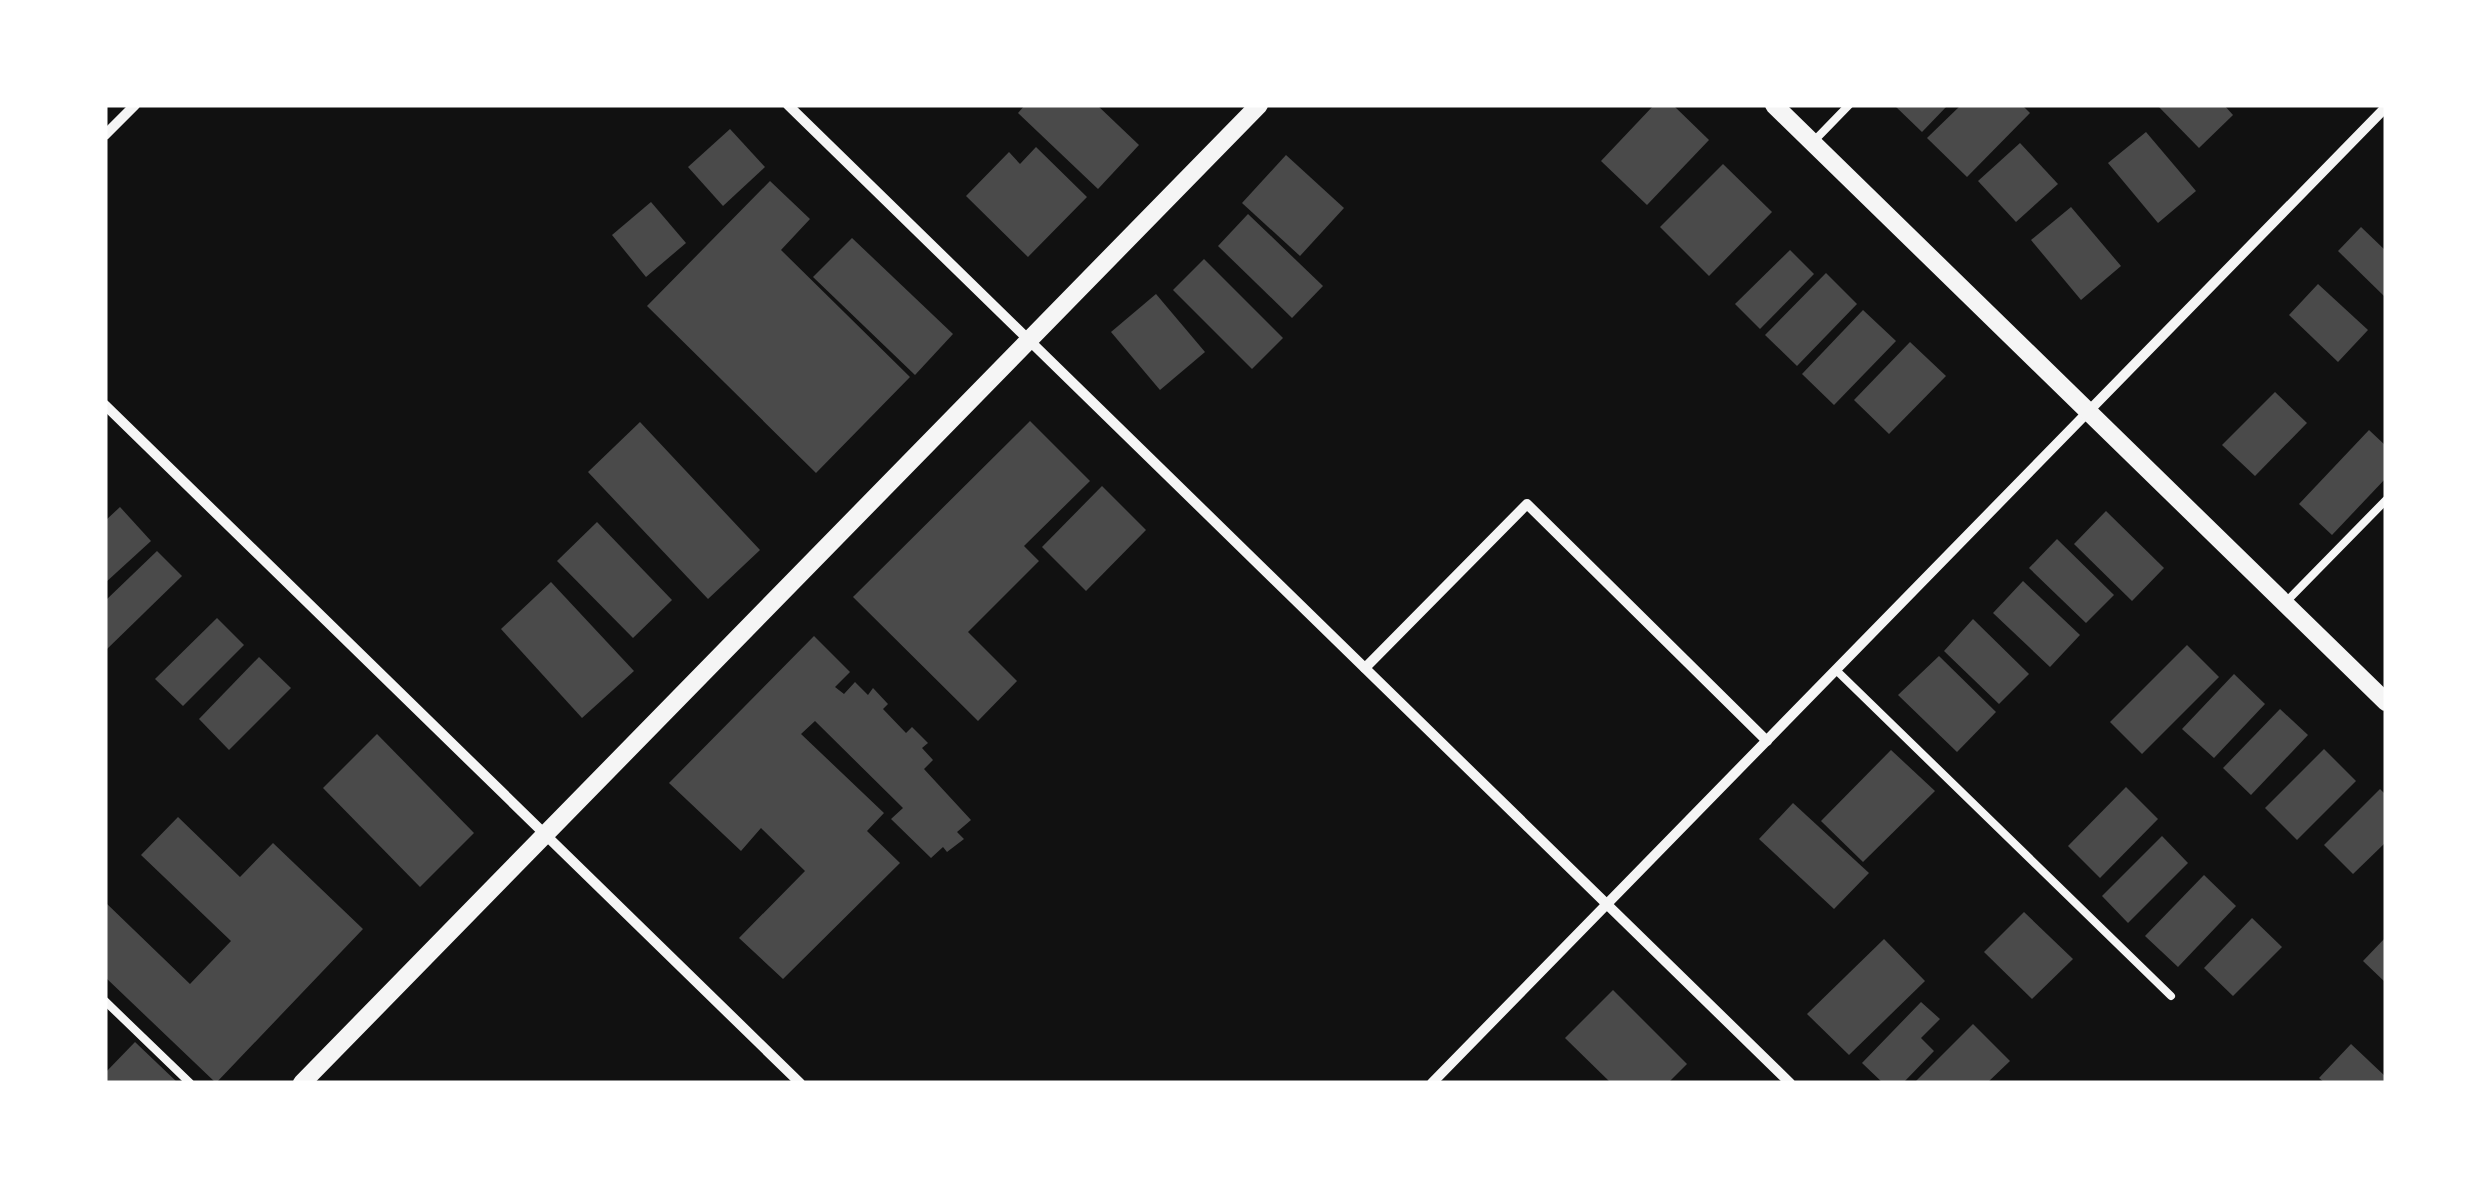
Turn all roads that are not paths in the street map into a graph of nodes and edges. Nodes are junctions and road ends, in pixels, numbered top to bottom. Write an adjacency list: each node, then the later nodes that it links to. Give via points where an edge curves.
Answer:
1 (135, 105): 7 (street)
2 (788, 105): 9 (street)
3 (1259, 105): 9 (street)
4 (1774, 105): 8 (street)
5 (1849, 105): 8 (lane)
6 (2386, 107): 11 (street)
7 (105, 135)
8 (1813, 142): 11 (street)
9 (1029, 340): 14 (street); 18 (street)
10 (105, 405): 18 (street)
11 (2088, 411): 13 (street); 15 (street)
12 (2386, 500): 13 (lane)
13 (2285, 603): 16 (street)
14 (1365, 668): 17 (street, via 1527,504); 19 (street)
15 (1837, 670): 17 (street); 20 (lane)
16 (2386, 702)
17 (1767, 741): 19 (street)
18 (545, 834): 23 (street); 24 (street)
19 (1607, 904): 25 (street); 26 (street)
20 (2171, 996)
21 (105, 1002): 22 (lane)
22 (190, 1083)
23 (302, 1083)
24 (800, 1083)
25 (1432, 1083)
26 (1790, 1083)

